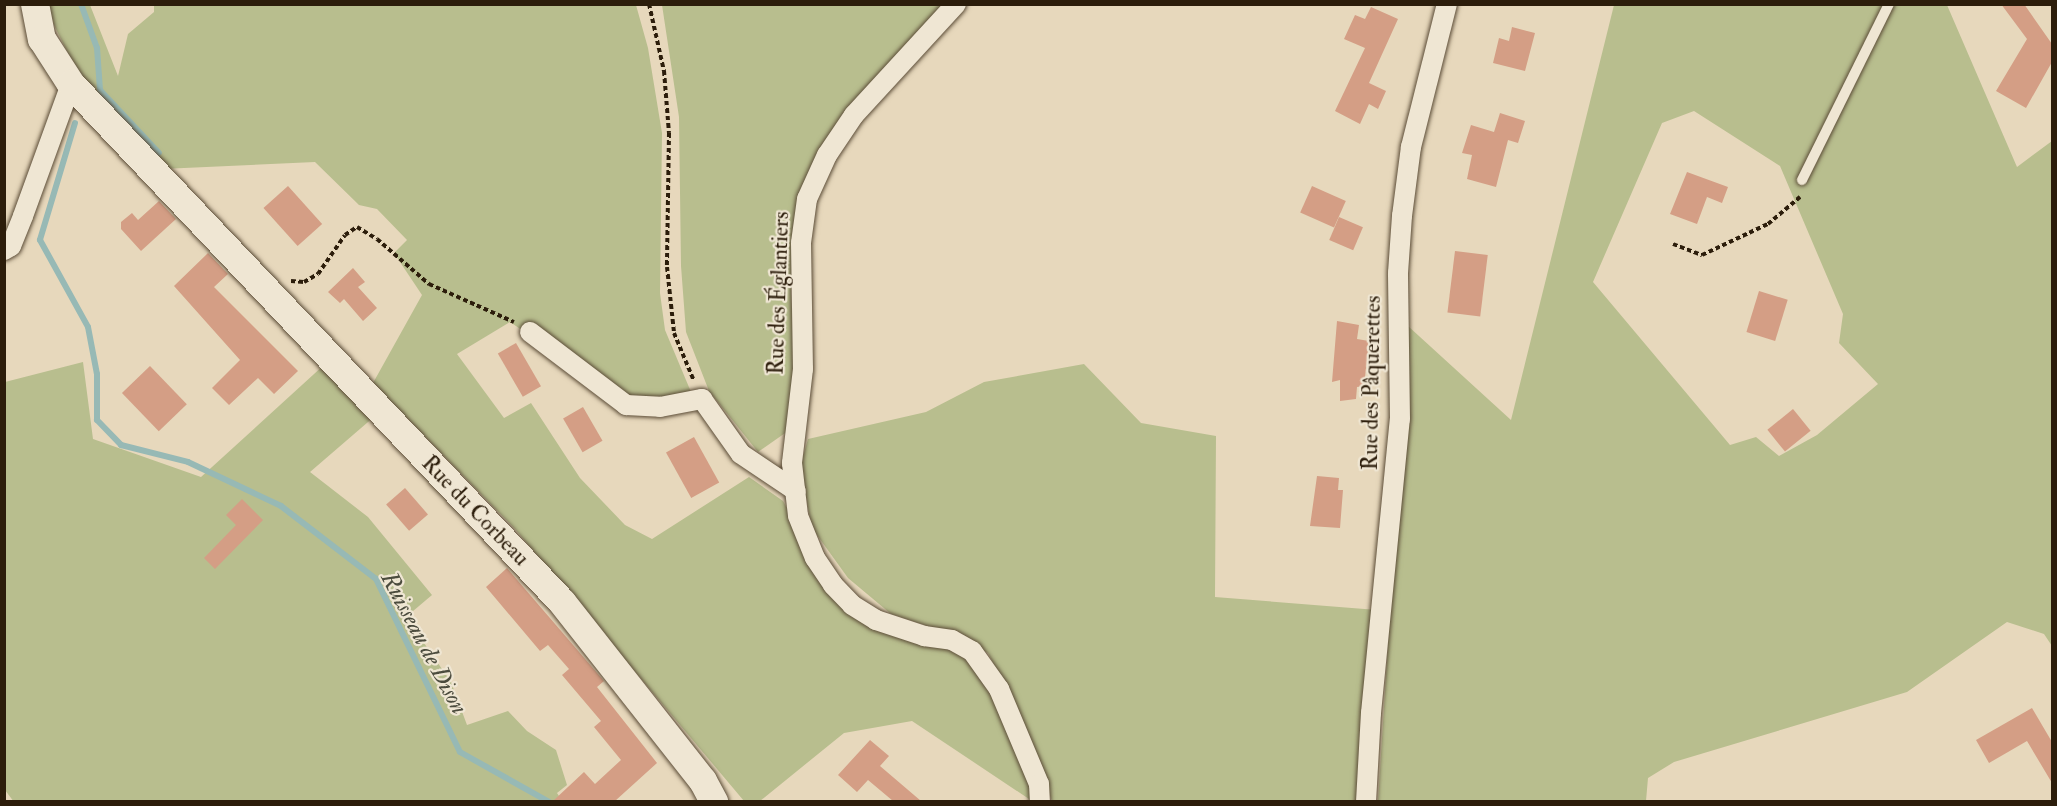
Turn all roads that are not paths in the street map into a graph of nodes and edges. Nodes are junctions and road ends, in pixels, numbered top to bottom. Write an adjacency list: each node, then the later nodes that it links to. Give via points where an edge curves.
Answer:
1 (35, 4): 5 (street, Rue du Corbeau, via 42,39)
2 (956, 4): 9 (street, Rue des Églantiers, via 854,116 827,155 807,199 801,243 803,369 792,463)
3 (1447, 4): 12 (street, Rue des Pâquerettes, via 1411,147 1402,216 1398,273 1400,419)
4 (1889, 4): 6 (lane)
5 (71, 84): 7 (street, via 23,216 10,246); 10 (street, Rue du Corbeau, via 562,602 703,781)
6 (1802, 180)
7 (4, 250)
8 (530, 332): 9 (street, via 626,405 660,407 702,399 741,454)
9 (796, 491): 11 (street, Rue des Églantiers, via 798,516 815,558 852,605 876,620 924,636 952,640 972,651 999,689 1039,784)
10 (714, 801)
11 (1040, 801)
12 (1366, 801)

